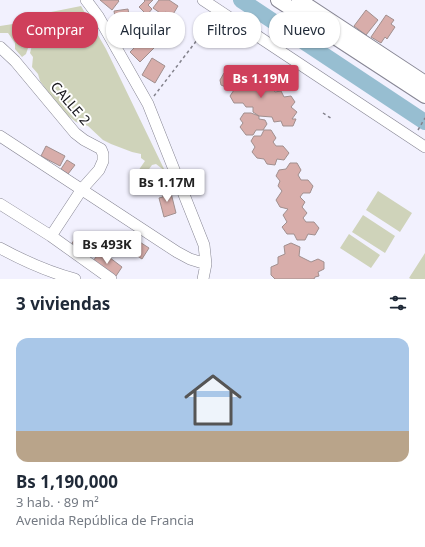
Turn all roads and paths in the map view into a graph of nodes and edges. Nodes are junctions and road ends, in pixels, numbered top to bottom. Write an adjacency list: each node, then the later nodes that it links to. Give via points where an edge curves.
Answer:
1 (86, 0): 8 (street, via 98,16)
2 (203, 0): 5 (street)
3 (278, 0): 7 (main road)
4 (299, 0): 7 (main road)
5 (219, 11): 8 (path); 14 (street)
6 (0, 47): 15 (street, CALLE 2, via 15,61 75,133 102,149 103,161 99,170)
7 (424, 89)
8 (148, 104): 19 (street, via 204,245)
9 (323, 113): 11 (path)
10 (425, 118): 12 (path)
11 (332, 119)
12 (417, 132)
13 (0, 136): 15 (street)
14 (425, 147)
15 (82, 189): 17 (street, CALLE 2); 19 (street, via 190,260)
16 (0, 204): 17 (street)
17 (51, 236): 21 (street)
18 (0, 248): 20 (street, via 29,264)
19 (206, 264): 22 (street)
20 (75, 279)
21 (111, 279)
22 (203, 279)

